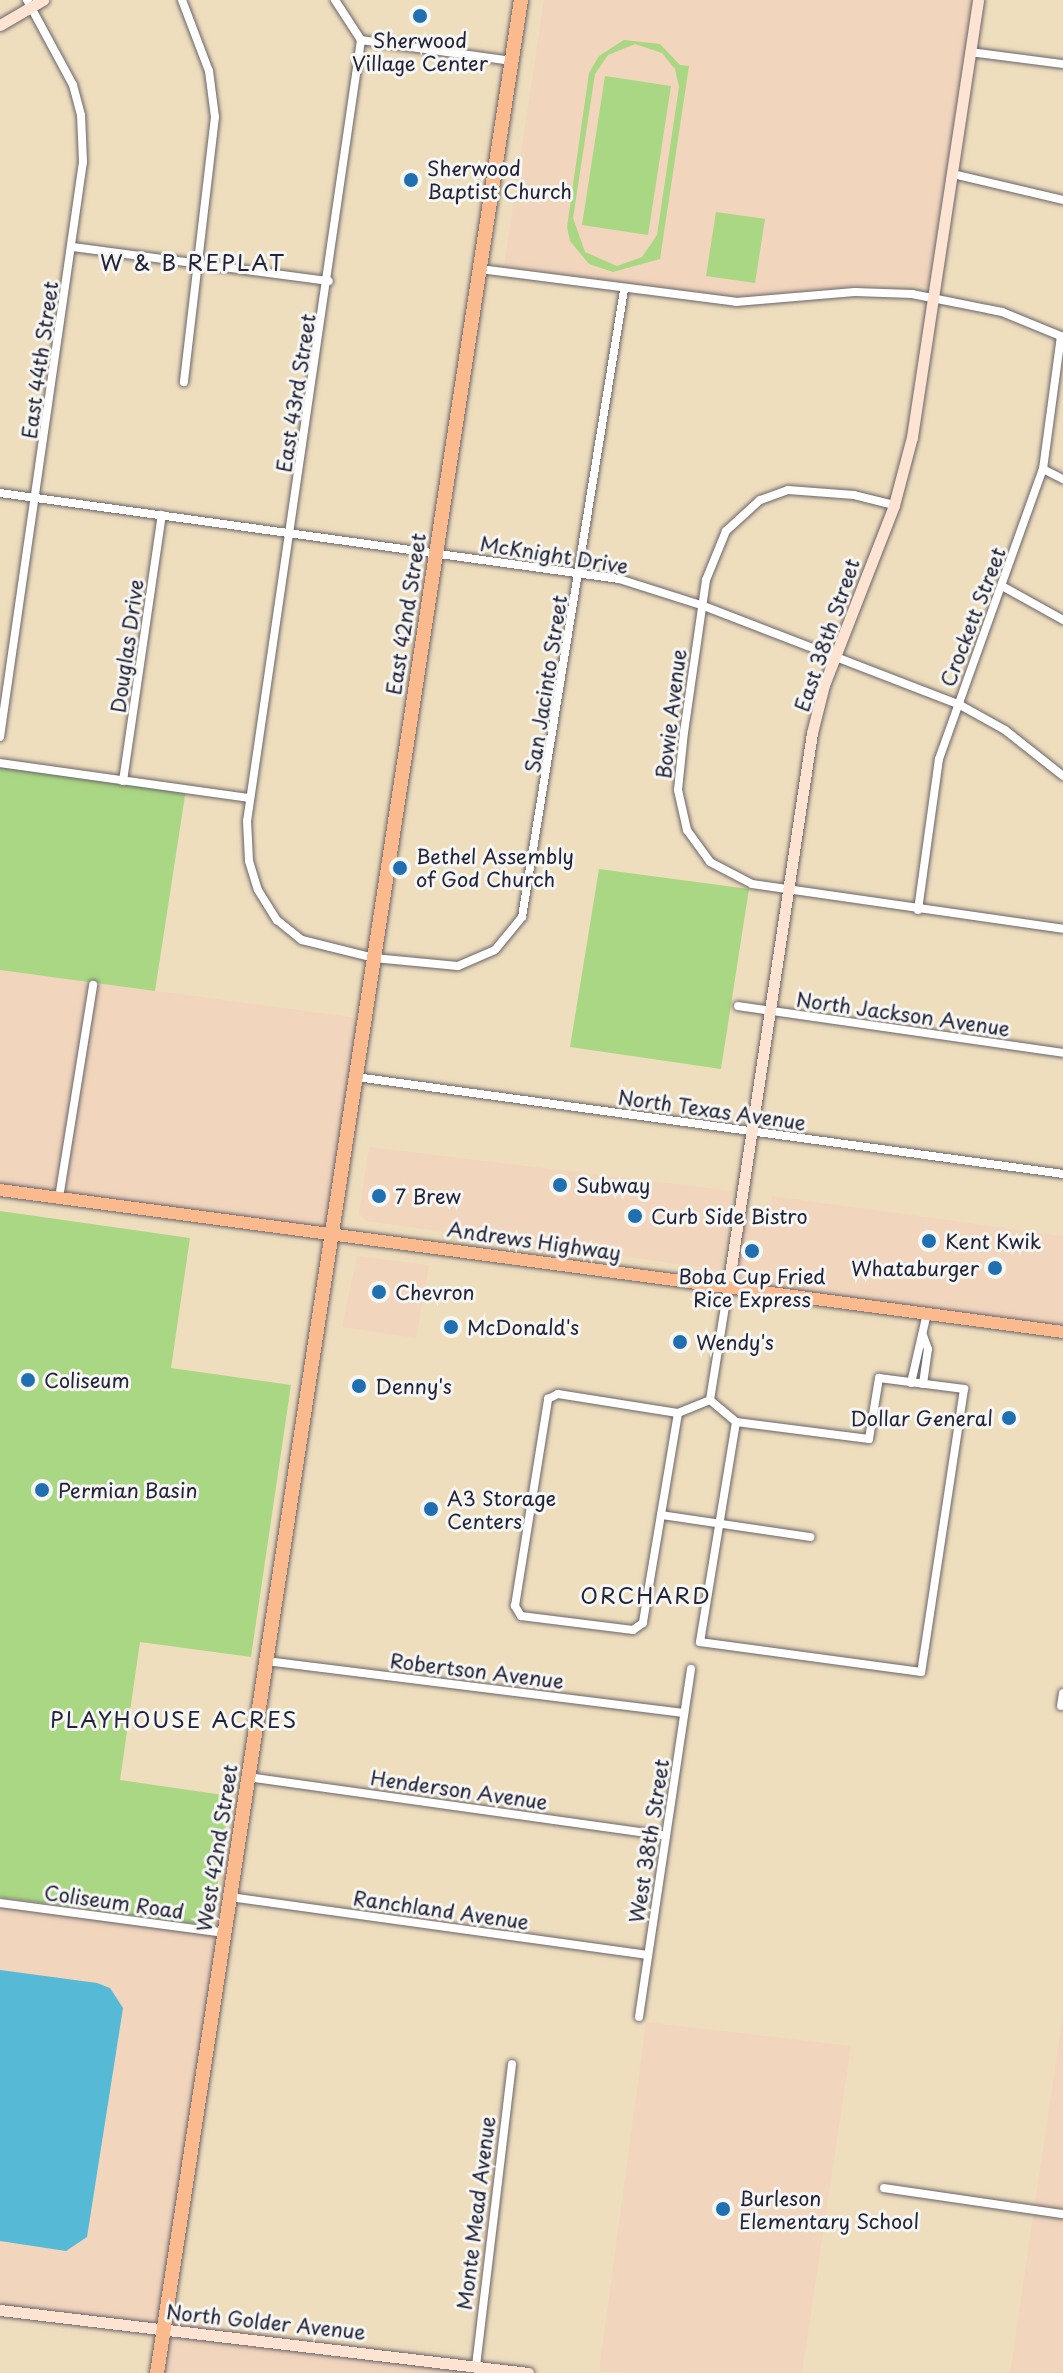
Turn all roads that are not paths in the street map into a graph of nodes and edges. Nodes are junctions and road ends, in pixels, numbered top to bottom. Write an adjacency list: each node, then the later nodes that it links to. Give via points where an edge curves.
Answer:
1 (43, 0): 6 (street)
2 (182, 0): 15 (street, via 209,71 215,117)
3 (335, 0): 8 (street)
4 (521, 0): 10 (highway, East 42nd Street)
5 (978, 0): 9 (street, East 38th Street)
6 (29, 4): 7 (street); 14 (street, East 44th Street, via 67,71 81,115 83,162)
7 (0, 25)
8 (361, 40): 10 (street); 17 (street, East 43rd Street)
9 (970, 52): 11 (street); 12 (street, East 38th Street)
10 (512, 61): 16 (highway, East 42nd Street)
11 (1063, 64)
12 (953, 174): 13 (street); 19 (street, East 38th Street)
13 (1063, 200)
14 (73, 247): 15 (street); 25 (street, East 44th Street)
15 (201, 264): 17 (street); 21 (street)
16 (480, 269): 18 (street); 29 (highway, East 42nd Street)
17 (329, 281): 28 (street, East 43rd Street)
18 (624, 290): 19 (street, via 745,303 873,292); 30 (street, San Jacinto Street)
19 (935, 297): 20 (street, via 1002,312); 26 (street, East 38th Street, via 913,432)
20 (1062, 336): 22 (street, Crockett Street)
21 (184, 382)
22 (1043, 469): 23 (street); 31 (street, Crockett Street)
23 (1063, 479)
24 (0, 493): 25 (street, McKnight Drive)
25 (35, 498): 27 (street, McKnight Drive); 36 (street, East 44th Street)
26 (894, 505): 32 (street, Bowie Avenue, via 800,489 760,500 736,519 719,543); 34 (street, East 38th Street)
27 (162, 515): 28 (street, McKnight Drive); 39 (street, Douglas Drive)
28 (291, 533): 29 (street, McKnight Drive); 40 (street, East 43rd Street)
29 (436, 553): 30 (street, McKnight Drive); 44 (highway, East 42nd Street)
30 (580, 572): 32 (street, McKnight Drive); 44 (street, San Jacinto Street, via 522,917 505,942 471,962 443,967)
31 (1002, 586): 33 (street); 35 (street, Crockett Street)
32 (701, 605): 34 (street, McKnight Drive); 41 (street, Bowie Avenue, via 679,772 682,815 695,845 723,871)
33 (1063, 620)
34 (835, 657): 35 (street, McKnight Drive); 41 (street, East 38th Street, via 812,733)
35 (956, 703): 38 (street, McKnight Drive, via 1005,730); 42 (street, Crockett Street, via 939,759)
36 (0, 737)
37 (0, 763): 39 (street)
38 (1063, 776)
39 (123, 781): 40 (street)
40 (250, 798): 44 (street, San Jacinto Street, via 249,861 258,890 277,920 317,946)
41 (788, 892): 42 (street, Bowie Avenue); 47 (street, East 38th Street)
42 (918, 910): 43 (street, Bowie Avenue)
43 (1063, 929)
44 (374, 958): 49 (highway, East 42nd Street)
45 (93, 985): 53 (street)
46 (738, 1006): 47 (street, North Jackson Avenue)
47 (770, 1011): 48 (street, North Jackson Avenue); 50 (street, East 38th Street)
48 (1063, 1053)
49 (356, 1077): 50 (street, North Texas Avenue); 54 (highway, East 42nd Street)
50 (751, 1131): 51 (street, North Texas Avenue); 55 (street, East 38th Street)
51 (1063, 1174)
52 (0, 1190): 53 (main road, Andrews Highway)
53 (59, 1198): 54 (main road, Andrews Highway)
54 (332, 1234): 55 (main road, Andrews Highway); 67 (highway, West 42nd Street)
55 (728, 1287): 56 (main road, Andrews Highway); 61 (street)
56 (927, 1313): 57 (main road, Andrews Highway); 58 (street)
57 (1063, 1332)
58 (923, 1335): 59 (street); 60 (street, via 928,1349)
59 (911, 1383): 60 (street); 63 (street, via 879,1378 869,1439)
60 (923, 1384): 65 (street, via 964,1389 921,1672 700,1642)
61 (710, 1400): 62 (street); 63 (street)
62 (678, 1413): 64 (street); 64 (street, via 558,1394 548,1399 515,1606 521,1616 633,1630 643,1623)
63 (736, 1422): 65 (street)
64 (661, 1515): 65 (street)
65 (720, 1525): 66 (street)
66 (810, 1537)
67 (266, 1661): 71 (street, Robertson Avenue); 72 (highway, West 42nd Street)
68 (691, 1669): 71 (street, West 38th Street)
69 (1063, 1693): 70 (street)
70 (1061, 1706)
71 (684, 1713): 73 (street, West 38th Street)
72 (248, 1777): 73 (street, Henderson Avenue); 74 (highway, West 42nd Street)
73 (666, 1836): 77 (street, West 38th Street)
74 (230, 1897): 76 (highway, West 42nd Street); 77 (street, Ranchland Avenue)
75 (0, 1903): 76 (street, Coliseum Road)
76 (225, 1933): 83 (highway, West 42nd Street)
77 (648, 1955): 78 (street, West 38th Street)
78 (639, 2017)
79 (512, 2064): 84 (street, Monte Mead Avenue)
80 (884, 2188): 81 (street)
81 (1063, 2214)
82 (0, 2310): 83 (street, North Golder Avenue)
83 (164, 2330): 84 (street, North Golder Avenue); 85 (highway, West 42nd Street)
84 (476, 2366): 86 (street, North Golder Avenue)
85 (157, 2373)
86 (528, 2373)

